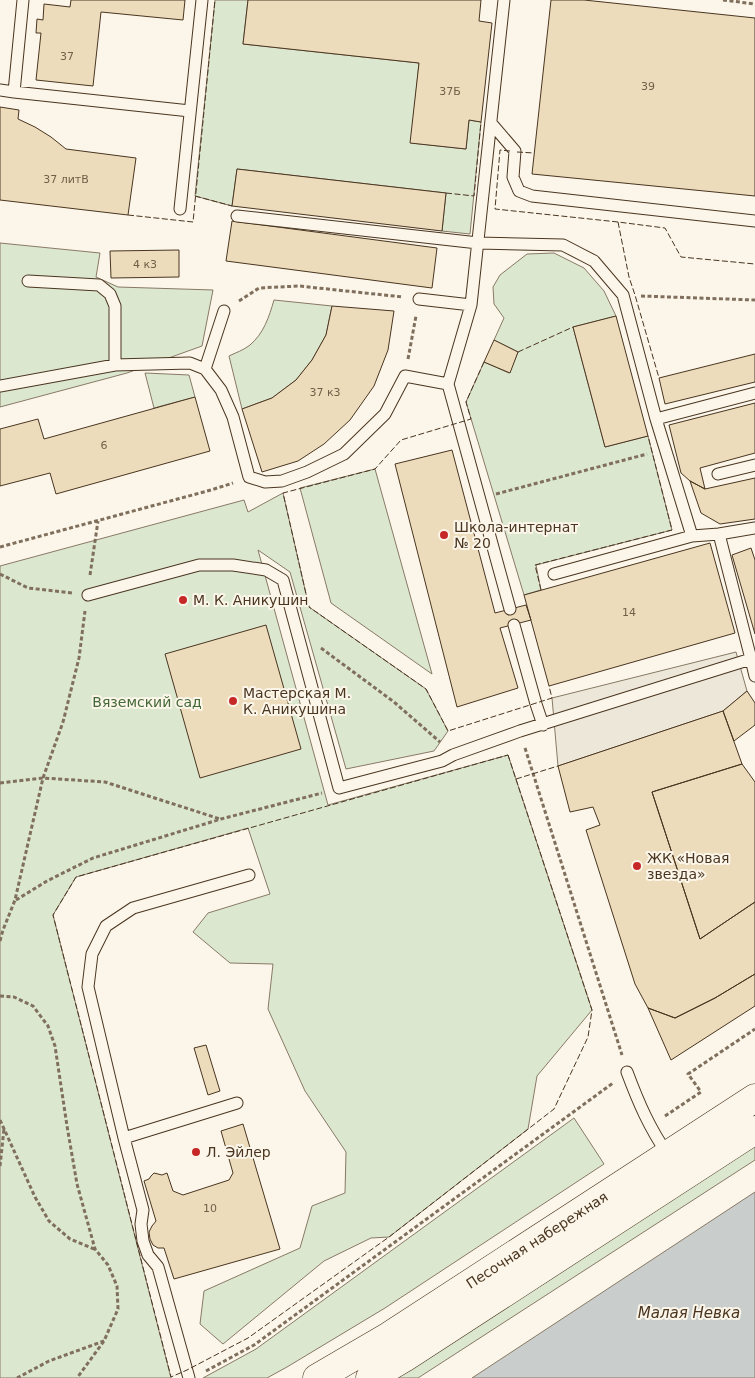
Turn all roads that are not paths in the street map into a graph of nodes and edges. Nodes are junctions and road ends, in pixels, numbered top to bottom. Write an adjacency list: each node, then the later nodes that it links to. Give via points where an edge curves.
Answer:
1 (23, 0): 5 (lane)
2 (202, 0): 6 (lane)
3 (504, 0): 7 (lane)
4 (0, 90): 5 (lane)
5 (14, 92): 6 (lane)
6 (190, 111): 8 (lane)
7 (491, 123): 10 (lane, via 515,152 513,178 518,191 532,196); 11 (lane)
8 (180, 210)
9 (237, 216): 11 (lane)
10 (755, 221)
11 (478, 243): 14 (lane); 21 (lane, via 563,245 594,261 623,295)
12 (28, 281): 16 (lane, via 98,285 110,294 115,306)
13 (420, 299): 14 (lane)
14 (471, 304): 18 (lane)
15 (224, 311): 17 (lane)
16 (115, 365): 17 (lane, via 190,364); 19 (lane)
17 (205, 369): 18 (lane, via 221,390 233,417 249,478 265,482 282,481 344,454 386,414 405,376)
18 (448, 384): 29 (lane)
19 (0, 386)
20 (755, 393): 21 (lane)
21 (656, 419): 26 (lane)
22 (755, 465): 23 (lane)
23 (718, 474)
24 (755, 528): 25 (lane)
25 (719, 534): 26 (lane); 31 (lane)
26 (692, 536): 27 (lane)
27 (554, 574)
28 (88, 594): 33 (lane, via 198,565 233,565 266,570 283,580 339,788 442,761)
29 (510, 609)
30 (514, 625): 33 (lane)
31 (751, 659): 32 (lane); 33 (lane)
32 (755, 676)
33 (543, 725)
34 (249, 875): 39 (lane, via 133,908 106,926 92,954 88,987)
35 (627, 1072): 40 (lane, via 650,1127)
36 (755, 1098): 40 (main road, Песочная набережная)
37 (237, 1103): 39 (lane)
38 (755, 1130): 43 (main road, Песочная набережная)
39 (124, 1138): 41 (lane, via 143,1210 142,1241 158,1267)
40 (668, 1155): 42 (main road, Песочная набережная, via 389,1336)
41 (194, 1376)
42 (317, 1378)
43 (370, 1378)

